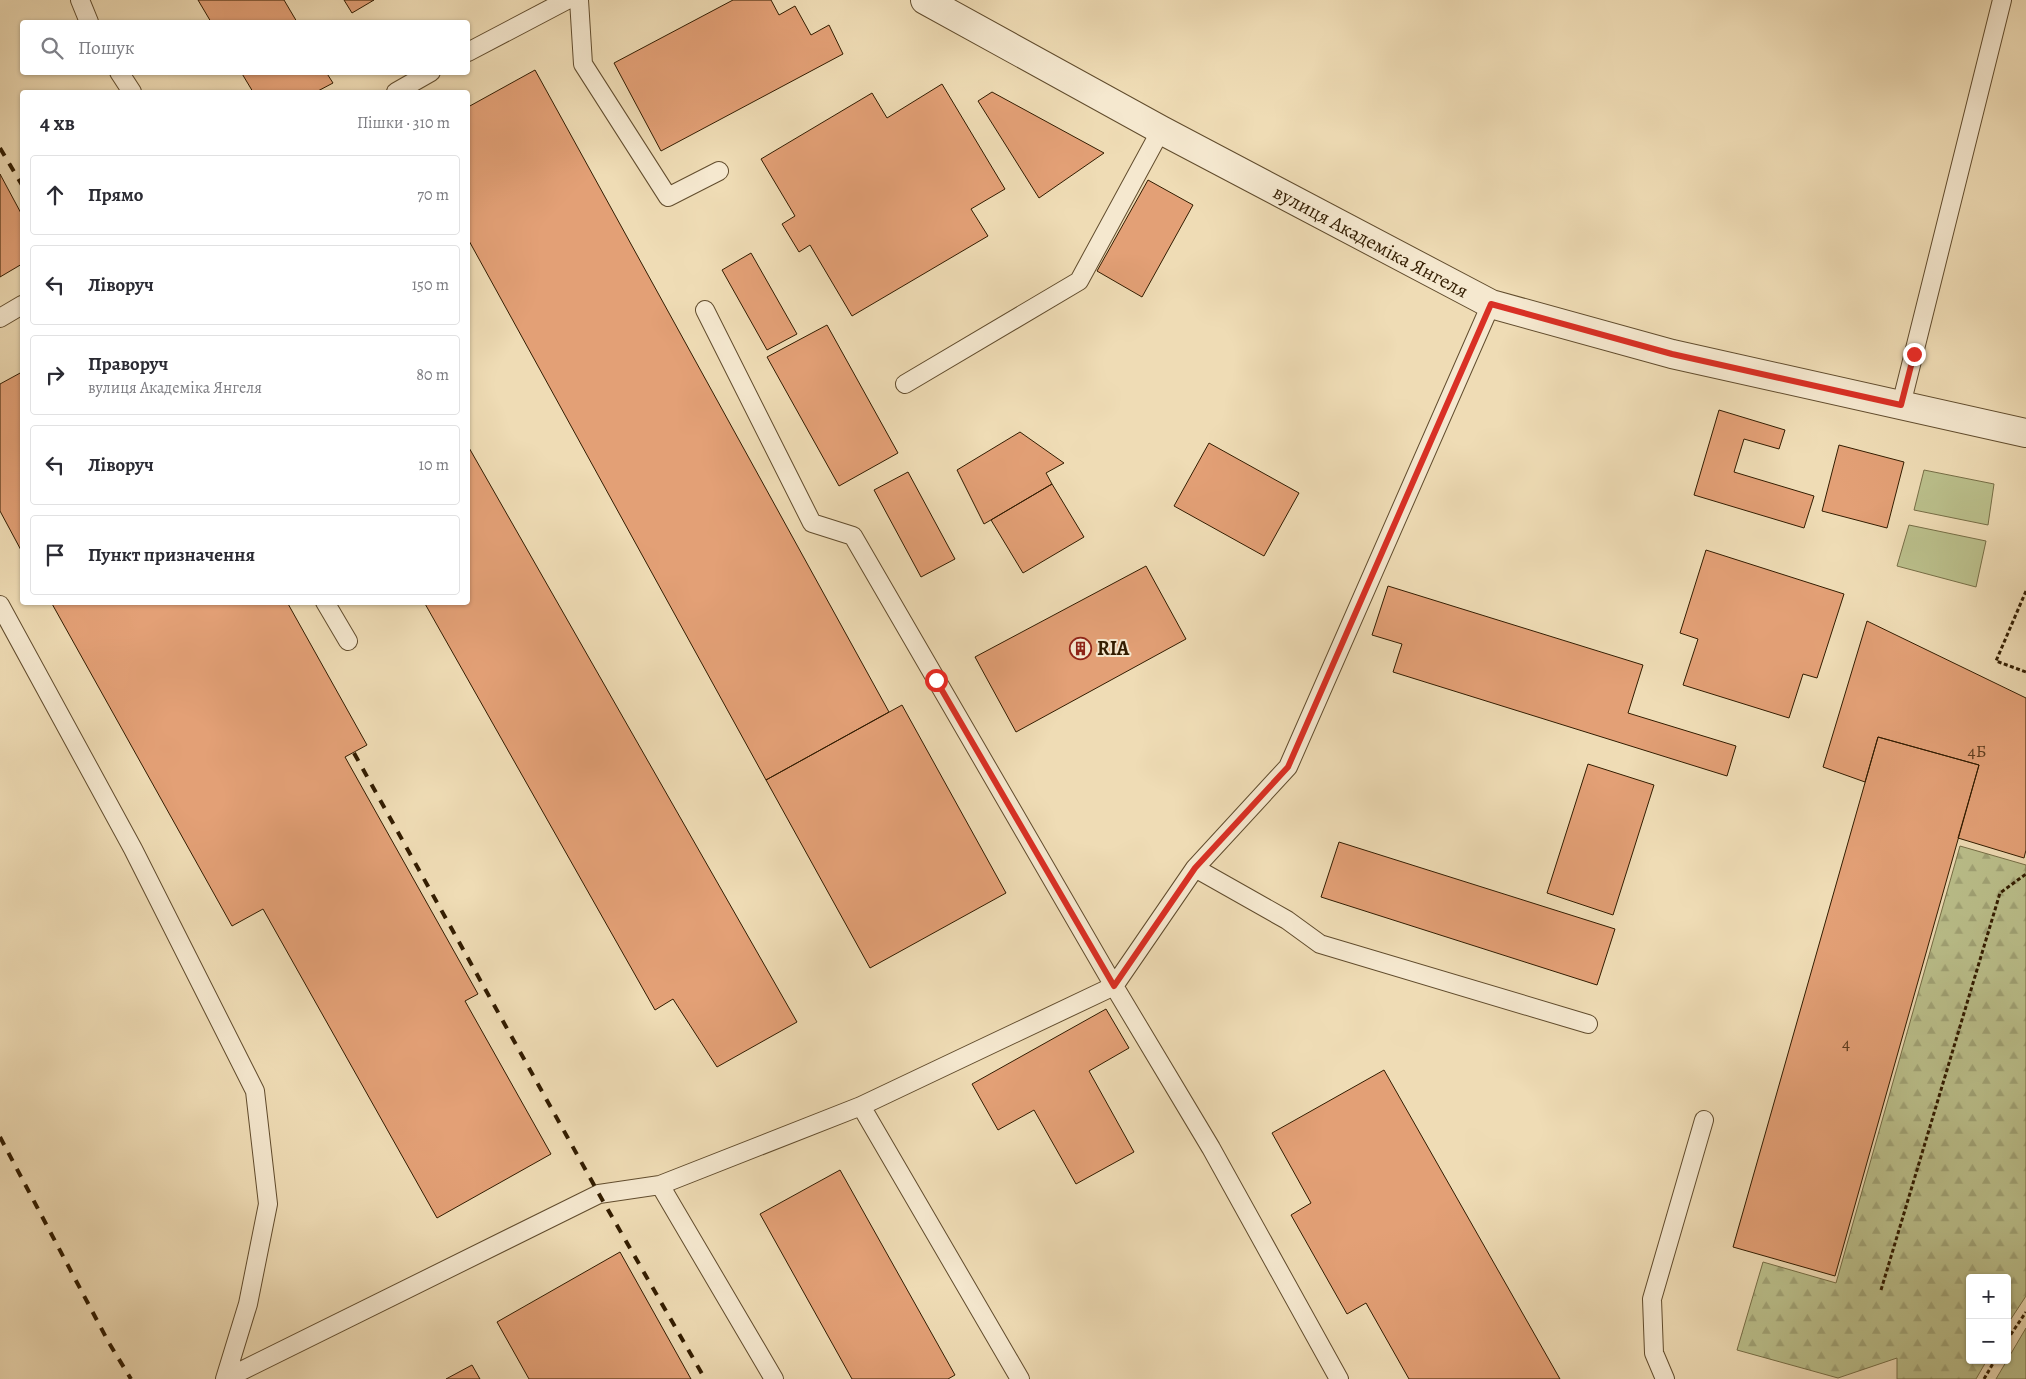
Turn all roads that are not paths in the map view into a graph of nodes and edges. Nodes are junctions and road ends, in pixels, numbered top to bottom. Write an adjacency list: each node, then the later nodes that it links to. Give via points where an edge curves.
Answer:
1 (80, 0): 6 (lane)
2 (567, 0): 7 (lane)
3 (579, 0): 13 (lane, via 582,64 668,197)
4 (925, 0): 12 (street, вулиця Академіка Янгеля)
5 (2002, 0): 19 (lane)
6 (88, 20)
7 (470, 51)
8 (122, 75): 10 (lane)
9 (426, 75): 11 (lane)
10 (131, 90)
11 (400, 90)
12 (1161, 130): 14 (street, вулиця Академіка Янгеля); 18 (lane, via 1079,281)
13 (720, 171)
14 (1491, 304): 19 (street, вулиця Академіка Янгеля, via 1672,354); 24 (lane, via 1288,767)
15 (20, 306): 17 (lane)
16 (705, 310): 25 (lane, via 812,523 853,536)
17 (0, 318)
18 (905, 384)
19 (1901, 405): 20 (street, вулиця Академіка Янгеля)
20 (2026, 433)
21 (0, 605): 30 (lane, via 133,849 255,1091 268,1204 248,1304)
22 (327, 605): 23 (lane)
23 (348, 641)
24 (1195, 868): 25 (lane); 26 (lane, via 1286,920 1320,944)
25 (1114, 986): 27 (lane); 33 (lane, via 1211,1148)
26 (1588, 1024)
27 (861, 1106): 29 (lane); 32 (lane)
28 (1704, 1120): 34 (lane, via 1652,1299 1654,1353)
29 (660, 1185): 30 (lane, via 599,1194); 31 (lane)
30 (225, 1379)
31 (774, 1379)
32 (1020, 1379)
33 (1339, 1379)
34 (1665, 1379)

